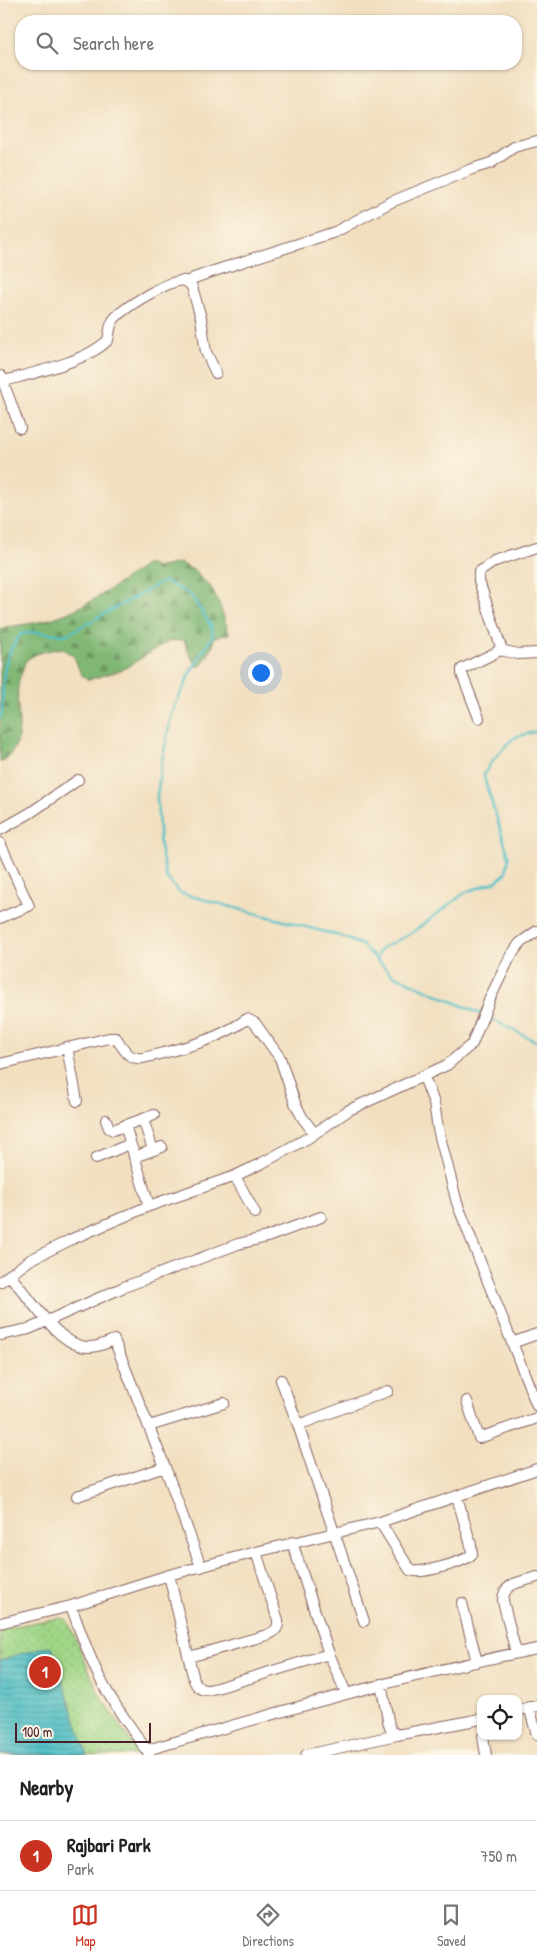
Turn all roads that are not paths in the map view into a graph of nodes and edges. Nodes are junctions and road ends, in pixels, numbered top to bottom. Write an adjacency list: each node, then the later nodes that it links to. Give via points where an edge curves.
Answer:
1 (537, 141): 2 (street, via 514,147 491,163 391,202 335,232 214,271)
2 (188, 283): 3 (street, via 192,286 206,352); 4 (street, via 172,284 142,298 113,321 106,343 85,355)
3 (216, 373)
4 (2, 378): 5 (street)
5 (20, 428)
6 (537, 548): 7 (street, via 495,562 479,572)
7 (500, 650): 8 (street, via 518,654); 9 (street, via 462,669)
8 (537, 653)
9 (479, 718)
10 (78, 780): 11 (street)
11 (0, 830)
12 (0, 843): 13 (street, via 29,906)
13 (0, 918)
14 (537, 931): 17 (street, via 513,952 502,970 474,1040 460,1056)
15 (67, 1047): 16 (street); 18 (street); 23 (street, via 116,1038 129,1056 143,1058 194,1045 250,1020 280,1058 295,1103)
16 (0, 1064)
17 (424, 1076): 23 (street, via 348,1110); 36 (street, via 434,1103 454,1195)
18 (77, 1100)
19 (154, 1115): 20 (street)
20 (143, 1118): 22 (street); 25 (street, via 158,1149)
21 (106, 1120): 22 (street, via 113,1130)
22 (125, 1125): 24 (street)
23 (314, 1133): 27 (street)
24 (130, 1144): 25 (street); 26 (street)
25 (134, 1157): 28 (street)
26 (96, 1158)
27 (235, 1176): 28 (street); 29 (street)
28 (149, 1206): 31 (street, via 30,1260)
29 (255, 1213)
30 (321, 1216): 33 (street, via 111,1292)
31 (10, 1276): 32 (street); 33 (street)
32 (0, 1282)
33 (47, 1321): 35 (street); 44 (street, via 65,1339 78,1346 90,1348 114,1340)
34 (537, 1334): 36 (street)
35 (0, 1335)
36 (512, 1344): 41 (street)
37 (281, 1380): 43 (street)
38 (388, 1391): 43 (street)
39 (467, 1401): 42 (street, via 479,1438)
40 (224, 1403): 44 (street)
41 (537, 1406)
42 (537, 1418)
43 (298, 1425): 50 (street)
44 (148, 1426): 45 (street)
45 (165, 1467): 47 (street); 53 (street)
46 (537, 1469): 48 (street)
47 (77, 1496)
48 (456, 1497): 49 (street); 49 (street, via 472,1550 466,1559 421,1572 410,1570)
49 (380, 1522): 50 (street)
50 (335, 1534): 51 (street); 58 (street)
51 (292, 1542): 52 (street); 62 (street)
52 (256, 1552): 53 (street); 63 (street, via 278,1620 277,1629 267,1635)
53 (200, 1567): 54 (street)
54 (169, 1575): 57 (street); 63 (street)
55 (537, 1577): 61 (street, via 505,1589 503,1595)
56 (462, 1603): 64 (street)
57 (71, 1606): 59 (street); 72 (street, via 104,1686)
58 (364, 1621)
59 (0, 1623)
60 (537, 1649): 61 (street)
61 (516, 1653): 64 (street)
62 (329, 1654): 63 (street, via 205,1691 196,1685); 66 (street)
63 (189, 1657)
64 (477, 1662): 65 (street)
65 (381, 1684): 66 (street); 69 (street, via 389,1725)
66 (346, 1693): 72 (street)
67 (528, 1708): 70 (street)
68 (477, 1720): 69 (street)
69 (397, 1735): 73 (street)
70 (537, 1735)
71 (484, 1740): 74 (street)
72 (148, 1753)
73 (306, 1755)
74 (486, 1755)

